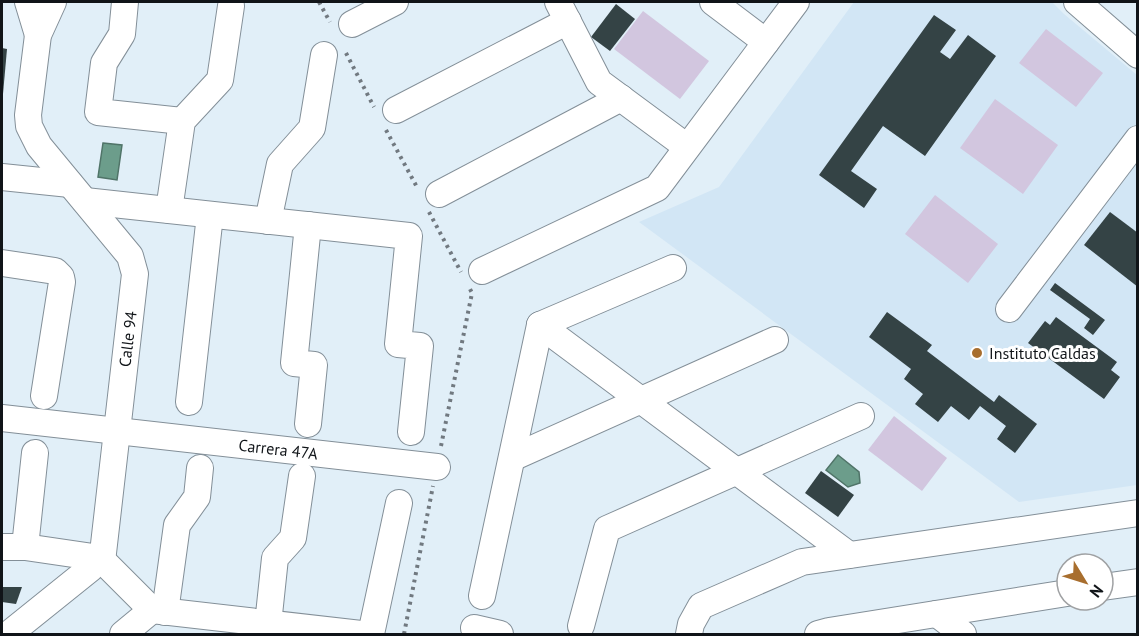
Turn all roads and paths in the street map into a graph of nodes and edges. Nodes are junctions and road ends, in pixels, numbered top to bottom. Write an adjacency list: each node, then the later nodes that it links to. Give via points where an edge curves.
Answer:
1 (28, 2): 11 (street, Calle 94)
2 (53, 2): 11 (street, Calle 94)
3 (125, 2): 17 (street, via 122,33 104,63 98,112)
4 (395, 2): 10 (street)
5 (713, 2): 12 (street)
6 (796, 2): 12 (street)
7 (1077, 2): 14 (street)
8 (231, 6): 17 (street, via 220,80)
9 (563, 11): 15 (street, via 599,82); 16 (street)
10 (352, 24)
11 (38, 35): 21 (street, Calle 94, via 29,126 39,146)
12 (766, 42): 19 (street)
13 (324, 55): 25 (street, via 312,128 280,164)
14 (1137, 55)
15 (621, 98): 19 (street); 22 (street)
16 (396, 110)
17 (182, 121): 23 (street)
18 (1137, 139): 30 (street)
19 (687, 147): 29 (street, via 657,188)
20 (2, 177): 21 (street)
21 (77, 193): 23 (street); 39 (street, Calle 94, via 134,264)
22 (439, 194)
23 (169, 210): 24 (street)
24 (210, 215): 25 (street); 35 (street)
25 (268, 221): 26 (street)
26 (308, 225): 38 (street, via 294,363 314,365); 40 (street, via 409,236 398,344 420,346)
27 (2, 263): 33 (street, via 55,271 61,276)
28 (673, 268): 31 (street)
29 (482, 271)
30 (1009, 309)
31 (540, 325): 34 (street); 42 (street)
32 (776, 340): 34 (street)
33 (44, 396)
34 (641, 400): 42 (street); 45 (street)
35 (189, 402)
36 (861, 416): 45 (street)
37 (2, 418): 39 (street, Carrera 47A)
38 (308, 424)
39 (117, 431): 43 (street, Carrera 47A); 51 (street, Calle 94)
40 (411, 432)
41 (35, 453): 49 (street)
42 (512, 458): 55 (street)
43 (437, 467)
44 (200, 468): 56 (street, via 197,497 177,525)
45 (737, 471): 50 (street); 58 (street, via 607,529)
46 (302, 476): 59 (street, via 293,538 275,558)
47 (399, 503): 63 (street)
48 (1137, 513): 50 (street)
49 (10, 550): 51 (street)
50 (849, 555): 66 (street, via 801,562 709,602 695,614)
51 (100, 558): 56 (street); 60 (street)
52 (1137, 582): 53 (street)
53 (1115, 585)
54 (1055, 595): 57 (street)
55 (482, 596)
56 (159, 611): 59 (street); 61 (street)
57 (937, 614): 67 (street); 68 (street)
58 (581, 626)
59 (254, 627): 62 (street)
60 (9, 634)
61 (123, 634)
62 (361, 634)
63 (371, 634)
64 (480, 634): 65 (street, via 474,628)
65 (500, 634)
66 (689, 634)
67 (818, 634)
68 (963, 634)

